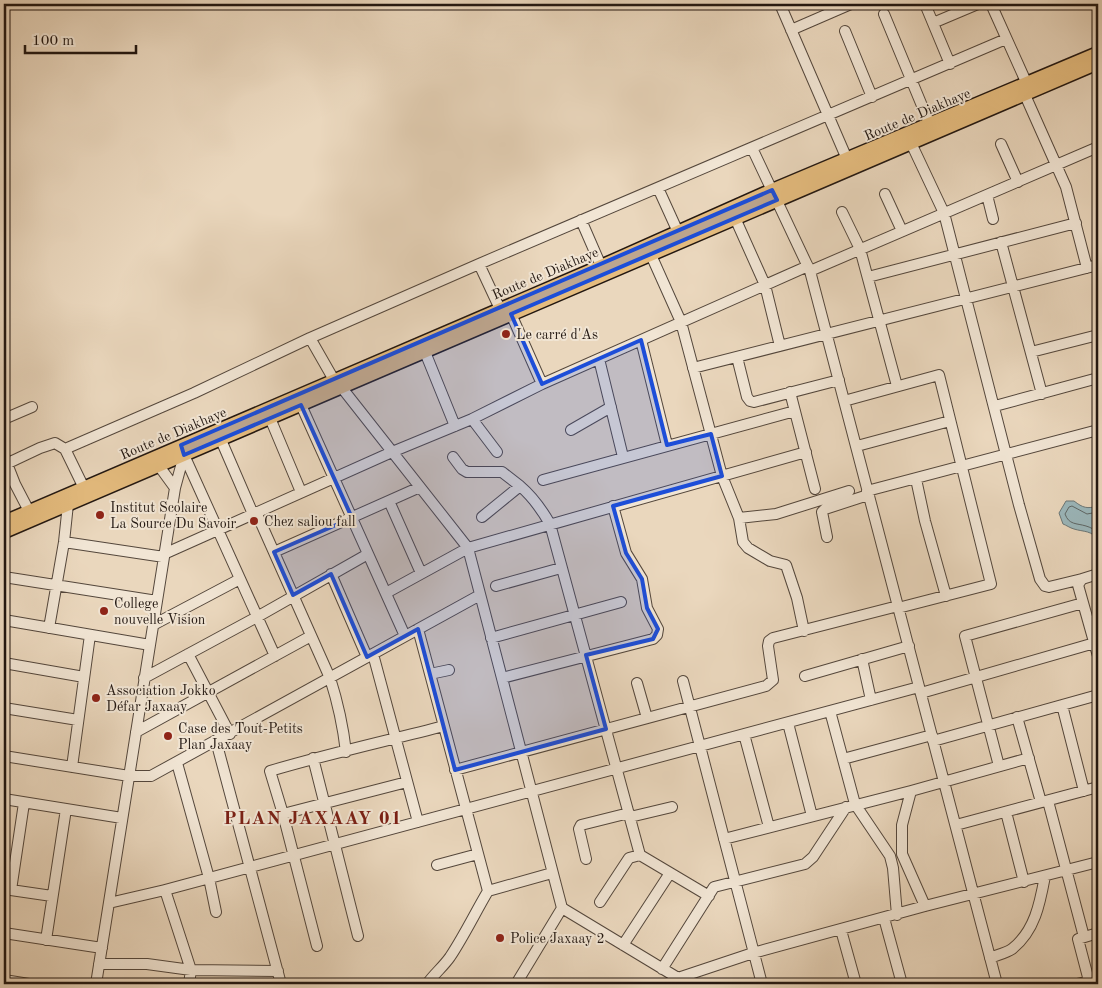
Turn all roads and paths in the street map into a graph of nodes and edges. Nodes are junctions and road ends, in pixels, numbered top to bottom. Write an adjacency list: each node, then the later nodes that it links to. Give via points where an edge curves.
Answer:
1 (780, 4): 8 (street)
2 (925, 4): 7 (street)
3 (978, 4): 7 (street)
4 (991, 4): 10 (street)
5 (844, 5): 8 (street)
6 (884, 14): 14 (street)
7 (933, 23): 12 (street)
8 (791, 30): 17 (street)
9 (845, 31): 16 (street)
10 (1006, 39): 12 (street); 15 (street)
11 (1098, 53): 15 (main road, Route de Diakhaye)
12 (950, 64): 14 (street)
13 (1098, 64): 15 (main road, Route de Diakhaye)
14 (911, 80): 16 (street); 18 (street)
15 (1026, 89): 18 (main road, Route de Diakhaye); 19 (main road, Route de Diakhaye); 24 (street)
16 (872, 97): 17 (street)
17 (828, 116): 22 (street); 23 (street)
18 (930, 124): 23 (main road, Route de Diakhaye)
19 (911, 143): 28 (main road, Route de Diakhaye); 31 (street)
20 (1001, 144): 25 (street)
21 (1098, 147): 24 (street)
22 (752, 148): 26 (street); 28 (street)
23 (847, 159): 28 (main road, Route de Diakhaye)
24 (1056, 165): 25 (street); 35 (street)
25 (1018, 182): 29 (street)
26 (658, 188): 34 (street); 37 (street)
27 (885, 194): 36 (street)
28 (775, 195): 32 (main road, Route de Diakhaye); 37 (main road, Route de Diakhaye); 45 (street)
29 (987, 195): 31 (street); 33 (street)
30 (842, 212): 39 (street)
31 (944, 213): 36 (street); 40 (street)
32 (735, 218): 41 (main road, Route de Diakhaye); 48 (street)
33 (993, 219)
34 (581, 220): 42 (street); 44 (street)
35 (1076, 223): 38 (street); 46 (street)
36 (902, 231): 39 (street)
37 (678, 232): 44 (main road, Route de Diakhaye)
38 (1001, 242): 40 (street); 49 (street)
39 (860, 249): 45 (street); 47 (street)
40 (955, 254): 47 (street); 50 (street)
41 (651, 255): 51 (main road, Route de Diakhaye); 52 (street)
42 (479, 264): 51 (street); 56 (street)
43 (1098, 265): 46 (street)
44 (601, 266): 51 (main road, Route de Diakhaye)
45 (809, 268): 48 (street); 54 (street)
46 (1088, 268): 49 (street)
47 (868, 277): 53 (street)
48 (765, 285): 52 (street); 58 (street)
49 (1013, 287): 50 (street); 60 (street)
50 (966, 298): 53 (street); 73 (street)
51 (506, 312): 59 (main road, Route de Diakhaye); 66 (main road, Route de Diakhaye); 67 (street)
52 (681, 322): 57 (street); 63 (street)
53 (879, 322): 54 (street); 68 (street)
54 (827, 334): 58 (street); 65 (street)
55 (1098, 334): 60 (street)
56 (310, 338): 66 (street); 88 (street)
57 (641, 340): 62 (street); 86 (street)
58 (780, 346): 61 (street)
59 (425, 352): 66 (main road, Route de Diakhaye); 81 (street)
60 (1031, 352): 70 (street)
61 (738, 357): 63 (street); 69 (street, via 750,401)
62 (599, 359): 67 (street); 75 (street)
63 (693, 368): 84 (street)
64 (1098, 378): 70 (street)
65 (838, 380): 69 (street); 71 (street)
66 (338, 384): 72 (main road, Route de Diakhaye); 89 (main road, Route de Diakhaye); 90 (street)
67 (542, 384): 78 (street)
68 (897, 386): 71 (street); 80 (street, via 939,375)
69 (790, 392): 76 (street)
70 (1042, 394): 73 (street)
71 (844, 401): 87 (street)
72 (301, 405): 77 (main road, Route de Diakhaye); 100 (street)
73 (995, 406): 93 (street)
74 (32, 407): 79 (street)
75 (611, 407): 82 (street); 95 (street)
76 (795, 411): 84 (street); 92 (street)
77 (270, 418): 85 (main road, Route de Diakhaye); 109 (street)
78 (472, 419): 81 (street); 91 (street)
79 (4, 420)
80 (950, 421): 87 (street); 98 (street)
81 (455, 426): 90 (street)
82 (571, 430)
83 (1098, 430): 93 (street)
84 (711, 434): 86 (street); 99 (street)
85 (221, 440): 89 (main road, Route de Diakhaye); 115 (street)
86 (668, 445): 95 (street)
87 (857, 446): 110 (street)
88 (65, 449): 96 (street, via 55,443); 105 (street)
89 (183, 450): 97 (main road, Route de Diakhaye); 106 (street); 121 (street)
90 (392, 452): 100 (street); 104 (street)
91 (497, 452)
92 (806, 452): 99 (street); 107 (street)
93 (1007, 454): 98 (street); 135 (street, via 1042,584 1050,587)
94 (453, 457): 103 (street, via 467,472 502,472)
95 (623, 457): 102 (street)
96 (5, 461): 114 (street)
97 (157, 461): 105 (main road, Route de Diakhaye); 106 (street); 112 (main road, Route de Diakhaye)
98 (962, 466): 101 (street); 141 (street, via 991,584)
99 (722, 476): 113 (street); 118 (street)
100 (334, 478): 109 (street); 117 (street)
101 (916, 478): 110 (street); 141 (street)
102 (544, 480)
103 (520, 486): 116 (street); 120 (street, via 542,509)
104 (420, 487): 111 (street); 125 (street)
105 (84, 488): 114 (main road, Route de Diakhaye)
106 (175, 488): 128 (street)
107 (815, 489)
108 (849, 491): 118 (street, via 776,514)
109 (301, 492): 115 (street)
110 (867, 493): 123 (street, via 822,512); 145 (street)
111 (389, 501): 117 (street); 130 (street)
112 (68, 504): 122 (main road, Route de Diakhaye); 124 (street)
113 (613, 506): 120 (street); 161 (street, via 626,553 642,579 647,608 658,629 657,635 653,639)
114 (29, 511): 119 (main road, Route de Diakhaye)
115 (254, 513): 121 (street); 126 (street)
116 (482, 517)
117 (352, 518): 126 (street); 127 (street)
118 (739, 518): 152 (street, via 743,542 748,548 770,561 786,564 798,598)
119 (4, 522)
120 (550, 524): 125 (street); 129 (street)
121 (218, 529): 128 (street); 134 (street)
122 (4, 532)
123 (827, 537)
124 (64, 542): 128 (street); 136 (street)
125 (468, 548): 130 (street); 139 (street)
126 (274, 552): 140 (street)
127 (368, 554): 131 (street); 138 (street)
128 (164, 556): 142 (street)
129 (561, 568): 137 (street); 146 (street)
130 (421, 573): 138 (street)
131 (331, 574): 140 (street); 163 (street)
132 (1098, 574): 135 (street)
133 (4, 577): 136 (street)
134 (240, 579): 147 (street); 149 (street)
135 (1082, 579): 144 (street, via 1078,585)
136 (56, 585): 142 (street); 150 (street)
137 (496, 586)
138 (386, 593): 155 (street)
139 (480, 595): 151 (street); 156 (street)
140 (293, 596): 147 (street); 154 (street)
141 (946, 596): 145 (street)
142 (157, 601): 149 (street)
143 (621, 602): 146 (street)
144 (1083, 602): 157 (street); 171 (street, via 964,636)
145 (898, 607): 152 (street); 159 (street)
146 (575, 615): 156 (street); 161 (street)
147 (257, 617): 160 (street); 162 (street)
148 (4, 620): 150 (street)
149 (153, 625): 158 (street)
150 (49, 628): 153 (street)
151 (418, 629): 155 (street); 168 (street)
152 (804, 631): 182 (street, via 769,641 773,676 770,684)
153 (90, 635): 158 (street); 170 (street)
154 (311, 636): 162 (street); 173 (street)
155 (405, 636): 163 (street)
156 (491, 638): 174 (street)
157 (1096, 643): 164 (street); 171 (street)
158 (150, 645): 172 (street)
159 (909, 646): 165 (street); 177 (street)
160 (188, 654): 172 (street); 178 (street)
161 (586, 655): 174 (street); 191 (street)
162 (274, 656): 178 (street)
163 (370, 656): 173 (street); 196 (street)
164 (1098, 656)
165 (862, 659): 169 (street); 180 (street)
166 (4, 663): 170 (street)
167 (449, 670): 168 (street)
168 (430, 674): 189 (street)
169 (804, 676)
170 (84, 677): 187 (street)
171 (976, 677): 177 (street); 190 (street)
172 (144, 678): 192 (street)
173 (330, 678): 193 (street); 199 (street, via 338,703)
174 (502, 678): 200 (street)
175 (683, 681): 182 (street)
176 (637, 683): 185 (street)
177 (920, 690): 180 (street); 195 (street)
178 (208, 692): 192 (street); 193 (street)
179 (1098, 695): 181 (street)
180 (871, 700): 184 (street)
181 (1062, 705): 186 (street); 216 (street)
182 (690, 706): 185 (street); 198 (street)
183 (4, 708): 187 (street)
184 (830, 711): 188 (street); 204 (street)
185 (647, 718): 191 (street)
186 (1018, 718): 190 (street); 203 (street)
187 (78, 720): 207 (street)
188 (788, 722): 194 (street); 228 (street)
189 (444, 726): 196 (street); 209 (street)
190 (988, 726): 195 (street); 206 (street)
191 (606, 729): 200 (street); 208 (street)
192 (136, 732): 210 (street)
193 (230, 734): 197 (street)
194 (744, 734): 198 (street); 232 (street)
195 (933, 738): 204 (street); 211 (street)
196 (395, 739): 199 (street); 212 (street)
197 (216, 741): 205 (street); 243 (street)
198 (700, 746): 208 (street); 233 (street)
199 (346, 752): 202 (street)
200 (521, 752): 209 (street); 214 (street)
201 (4, 756): 207 (street)
202 (313, 758): 220 (street); 226 (street, via 270,771)
203 (1029, 758): 206 (street); 218 (street)
204 (843, 759): 221 (street)
205 (177, 763): 210 (street, via 151,776); 248 (street)
206 (999, 766): 211 (street)
207 (72, 767): 210 (street)
208 (617, 768): 214 (street); 227 (street)
209 (456, 770): 224 (street)
210 (129, 776): 229 (street)
211 (944, 780): 215 (street); 231 (street)
212 (407, 782): 220 (street); 230 (street)
213 (1098, 787): 216 (street)
214 (531, 791): 224 (street); 246 (street)
215 (911, 791): 221 (street); 237 (street, via 902,825)
216 (1084, 791): 218 (street)
217 (4, 799): 219 (street)
218 (1045, 802): 225 (street); 244 (street)
219 (24, 803): 223 (street); 251 (street)
220 (324, 803): 226 (street); 234 (street)
221 (851, 805): 228 (street); 239 (street); 249 (street, via 805,864)
222 (672, 807): 227 (street)
223 (66, 809): 229 (street); 255 (street)
224 (466, 809): 230 (street); 235 (street)
225 (1006, 812): 231 (street); 250 (street)
226 (283, 814): 238 (street)
227 (630, 815): 236 (street); 240 (street, via 581,825 579,829)
228 (812, 816): 232 (street)
229 (122, 818): 258 (street)
230 (418, 822): 234 (street)
231 (956, 825): 254 (street)
232 (770, 827): 233 (street)
233 (724, 839): 249 (street)
234 (335, 844): 238 (street); 267 (street)
235 (478, 854): 242 (street); 253 (street)
236 (640, 854): 245 (street); 257 (street, via 629,858)
237 (902, 854): 239 (street); 259 (street)
238 (294, 855): 243 (street); 270 (street)
239 (890, 856): 262 (street)
240 (586, 859)
241 (1098, 862): 244 (street)
242 (437, 865)
243 (250, 867): 248 (street); 278 (street)
244 (1066, 870): 247 (street); 268 (street)
245 (670, 872): 256 (street); 271 (street)
246 (552, 873): 253 (street); 260 (street)
247 (1045, 876): 250 (street); 274 (street, via 1038,912 1024,937 1011,950)
248 (209, 878): 252 (street); 261 (street)
249 (735, 881): 256 (street, via 714,887); 273 (street)
250 (1024, 882): 254 (street)
251 (7, 890): 255 (street)
252 (165, 890): 258 (street); 277 (street)
253 (488, 891): 286 (street, via 443,967)
254 (974, 895): 259 (street); 274 (street)
255 (52, 896): 269 (street)
256 (709, 896): 276 (street)
257 (600, 902)
258 (109, 903): 272 (street)
259 (925, 906): 262 (street)
260 (562, 908): 271 (street); 287 (street)
261 (216, 912)
262 (897, 915): 263 (street)
263 (884, 918): 264 (street); 290 (street)
264 (841, 930): 273 (street); 289 (street)
265 (4, 933): 269 (street)
266 (1098, 933): 268 (street)
267 (358, 936)
268 (1084, 937): 280 (street, via 1078,939)
269 (46, 940): 272 (street)
270 (317, 946)
271 (623, 946): 276 (street)
272 (102, 948): 275 (street)
273 (754, 953): 281 (street); 288 (street)
274 (990, 958): 291 (street)
275 (99, 964): 277 (street, via 147,964); 283 (street)
276 (662, 969): 281 (street)
277 (191, 970): 278 (street); 284 (street)
278 (278, 971): 285 (street)
279 (4, 980): 282 (street)
280 (1094, 980): 292 (street)
281 (676, 981)
282 (29, 984)
283 (96, 984)
284 (190, 984)
285 (281, 984)
286 (427, 984)
287 (516, 984)
288 (762, 984)
289 (856, 984)
290 (902, 984)
291 (997, 984)
292 (1077, 984)

